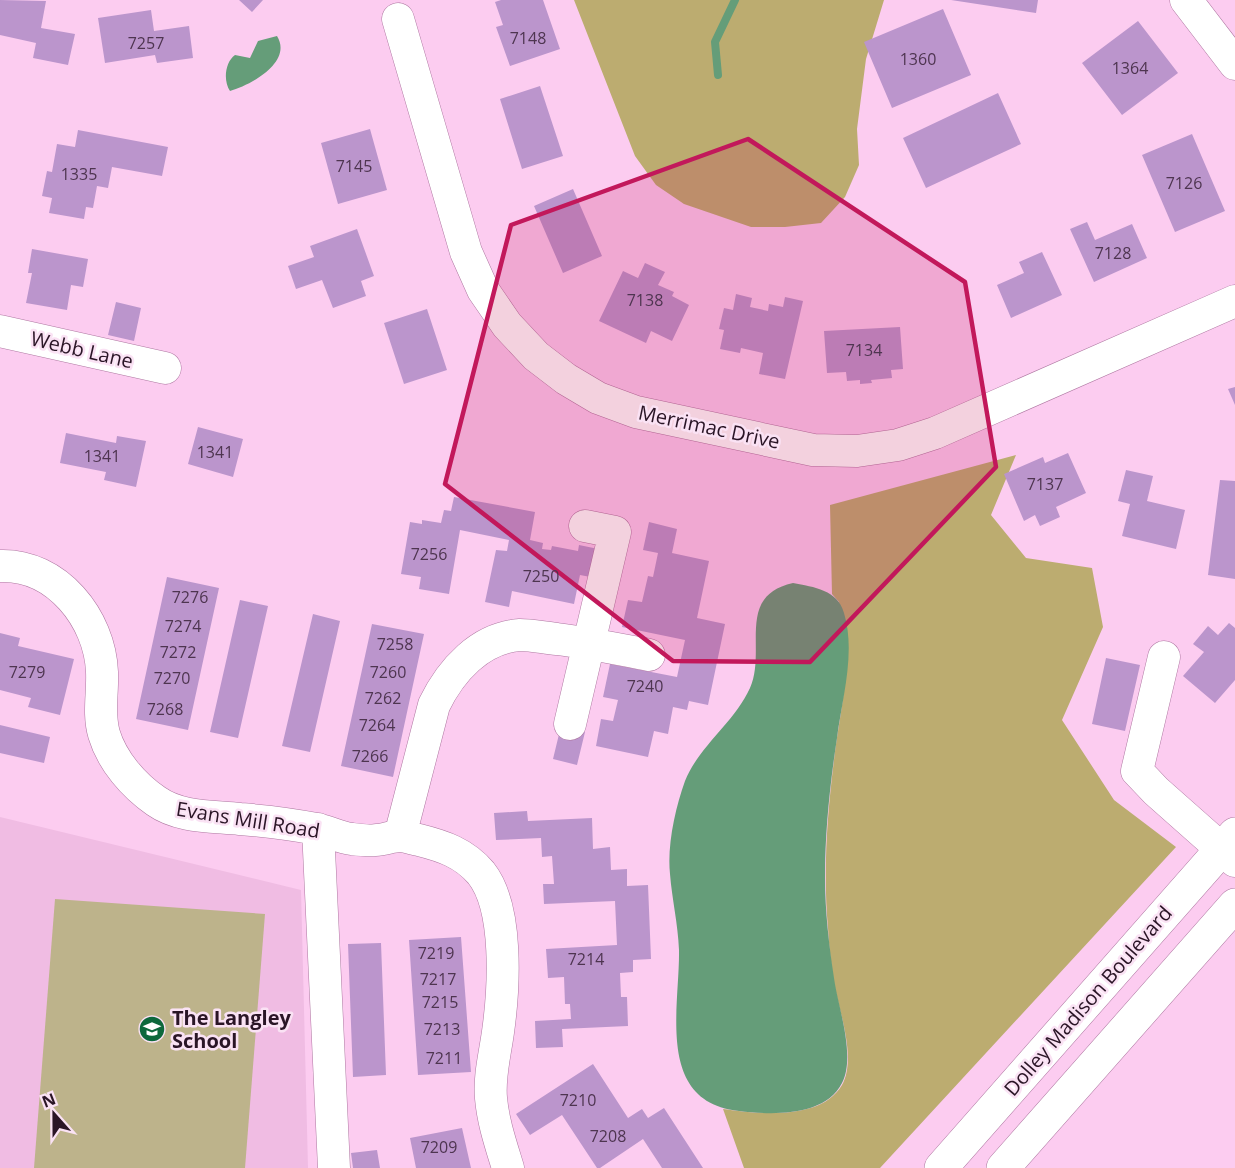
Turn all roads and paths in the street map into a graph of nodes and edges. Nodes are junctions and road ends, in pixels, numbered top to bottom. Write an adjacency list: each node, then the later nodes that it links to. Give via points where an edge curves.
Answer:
1 (1186, 0): 3 (street)
2 (399, 19): 4 (street, Merrimac Drive, via 466,252 483,290 507,325 566,380 598,398 636,412 813,450 857,451 898,445 935,433)
3 (1235, 64)
4 (1235, 301)
5 (0, 331): 6 (street, Webb Lane)
6 (165, 369)
7 (585, 526): 9 (street, via 615,532)
8 (0, 566): 13 (street, Evans Mill Road, via 30,570 52,581 88,619 99,647 104,734 115,758 137,787 158,803 183,813)
9 (575, 641): 10 (street); 12 (street); 14 (street, via 521,635 498,640 479,649 459,667 434,705)
10 (648, 655)
11 (1164, 657): 15 (street, via 1137,771 1156,791)
12 (570, 724)
13 (318, 829): 14 (street, Evans Mill Road, via 351,839); 17 (street)
14 (400, 836): 18 (street, Evans Mill Road, via 446,847 466,859 482,874 493,895 501,930 503,984 491,1098)
15 (1231, 848): 19 (main road, Dolley Madison Boulevard)
16 (1235, 905): 20 (main road)
17 (334, 1168)
18 (508, 1168)
19 (941, 1168)
20 (1003, 1168)

